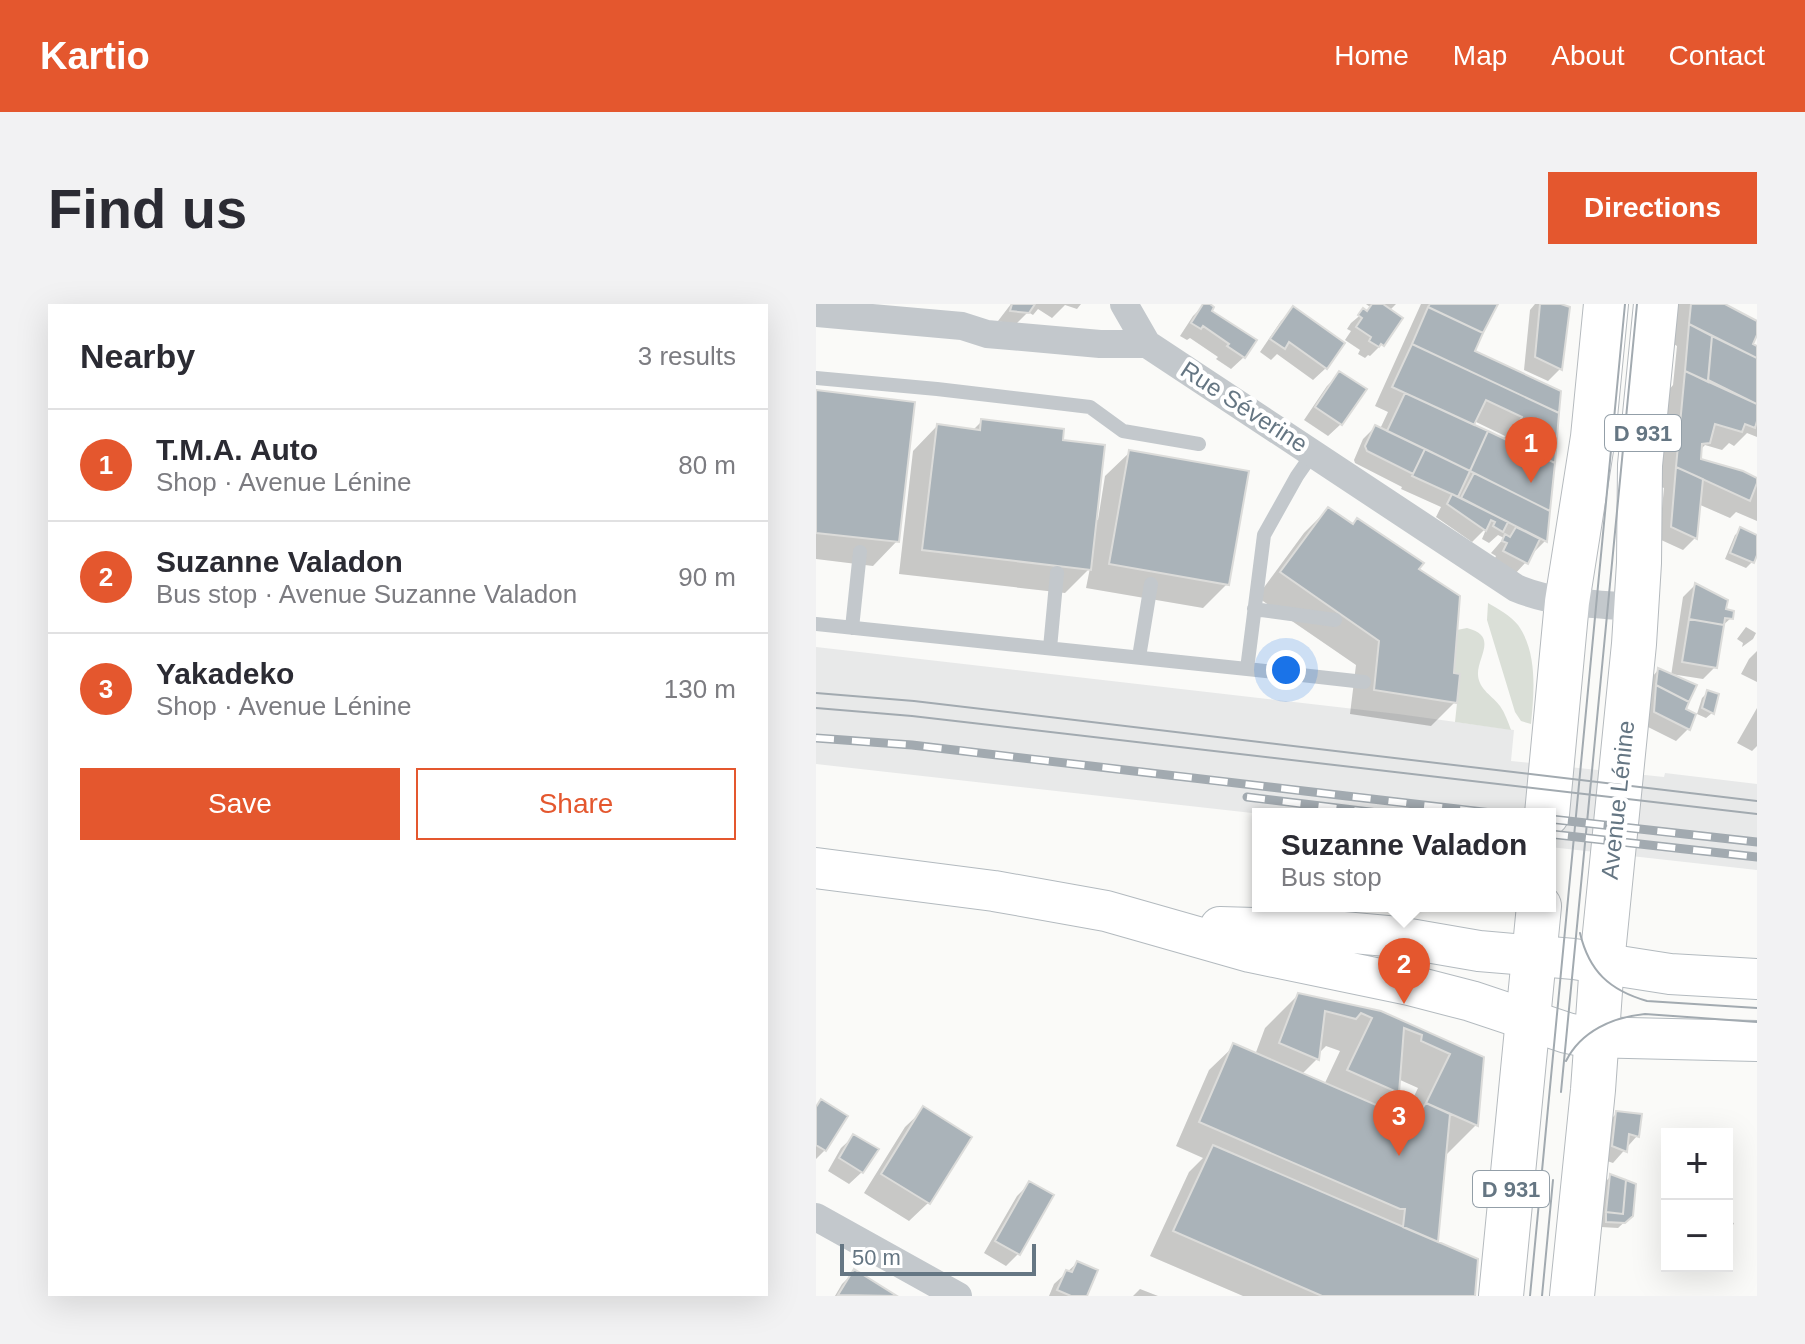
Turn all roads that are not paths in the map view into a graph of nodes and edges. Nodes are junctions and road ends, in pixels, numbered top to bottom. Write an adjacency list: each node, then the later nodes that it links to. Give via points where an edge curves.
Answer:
1 (1124, 304): 5 (street)
2 (1606, 304): 12 (main road, D 931, via 1593,437)
3 (1656, 304): 13 (main road, Avenue Lénine / D 931, via 1640,465)
4 (816, 313): 5 (street, via 962,326 987,334)
5 (1147, 344): 8 (street, Rue Séverine)
6 (816, 378): 7 (lane, via 1090,407 1123,431)
7 (1199, 444)
8 (1313, 453): 12 (street, Rue Séverine, via 1516,588); 14 (lane, via 1264,535)
9 (860, 552): 17 (lane)
10 (1057, 573): 18 (lane)
11 (1151, 584): 19 (lane)
12 (1567, 602): 13 (street, Rue Séverine); 22 (main road, D 931)
13 (1636, 607): 27 (main road, Avenue Lénine / D 931)
14 (1254, 609): 15 (lane); 20 (lane)
15 (1335, 620)
16 (816, 624): 17 (lane)
17 (852, 628): 18 (lane)
18 (1050, 648): 19 (lane)
19 (1139, 657): 20 (lane)
20 (1247, 669): 21 (lane)
21 (1364, 682)
22 (1548, 808)
23 (816, 868): 25 (street, via 1008,893)
24 (1538, 912): 26 (main road, D 931)
25 (1120, 914): 26 (street, via 1225,928 1386,935); 29 (street, via 1250,952 1471,1001)
26 (1534, 955): 27 (street); 29 (main road, D 931)
27 (1602, 963): 28 (street); 30 (main road, Avenue Lénine / D 931)
28 (1757, 979)
29 (1527, 1020): 30 (street); 34 (main road, D 931)
30 (1597, 1038): 31 (street); 35 (main road, Avenue Lénine / D 931)
31 (1757, 1041)
32 (816, 1217): 33 (street)
33 (958, 1296)
34 (1501, 1296)
35 (1572, 1296)

